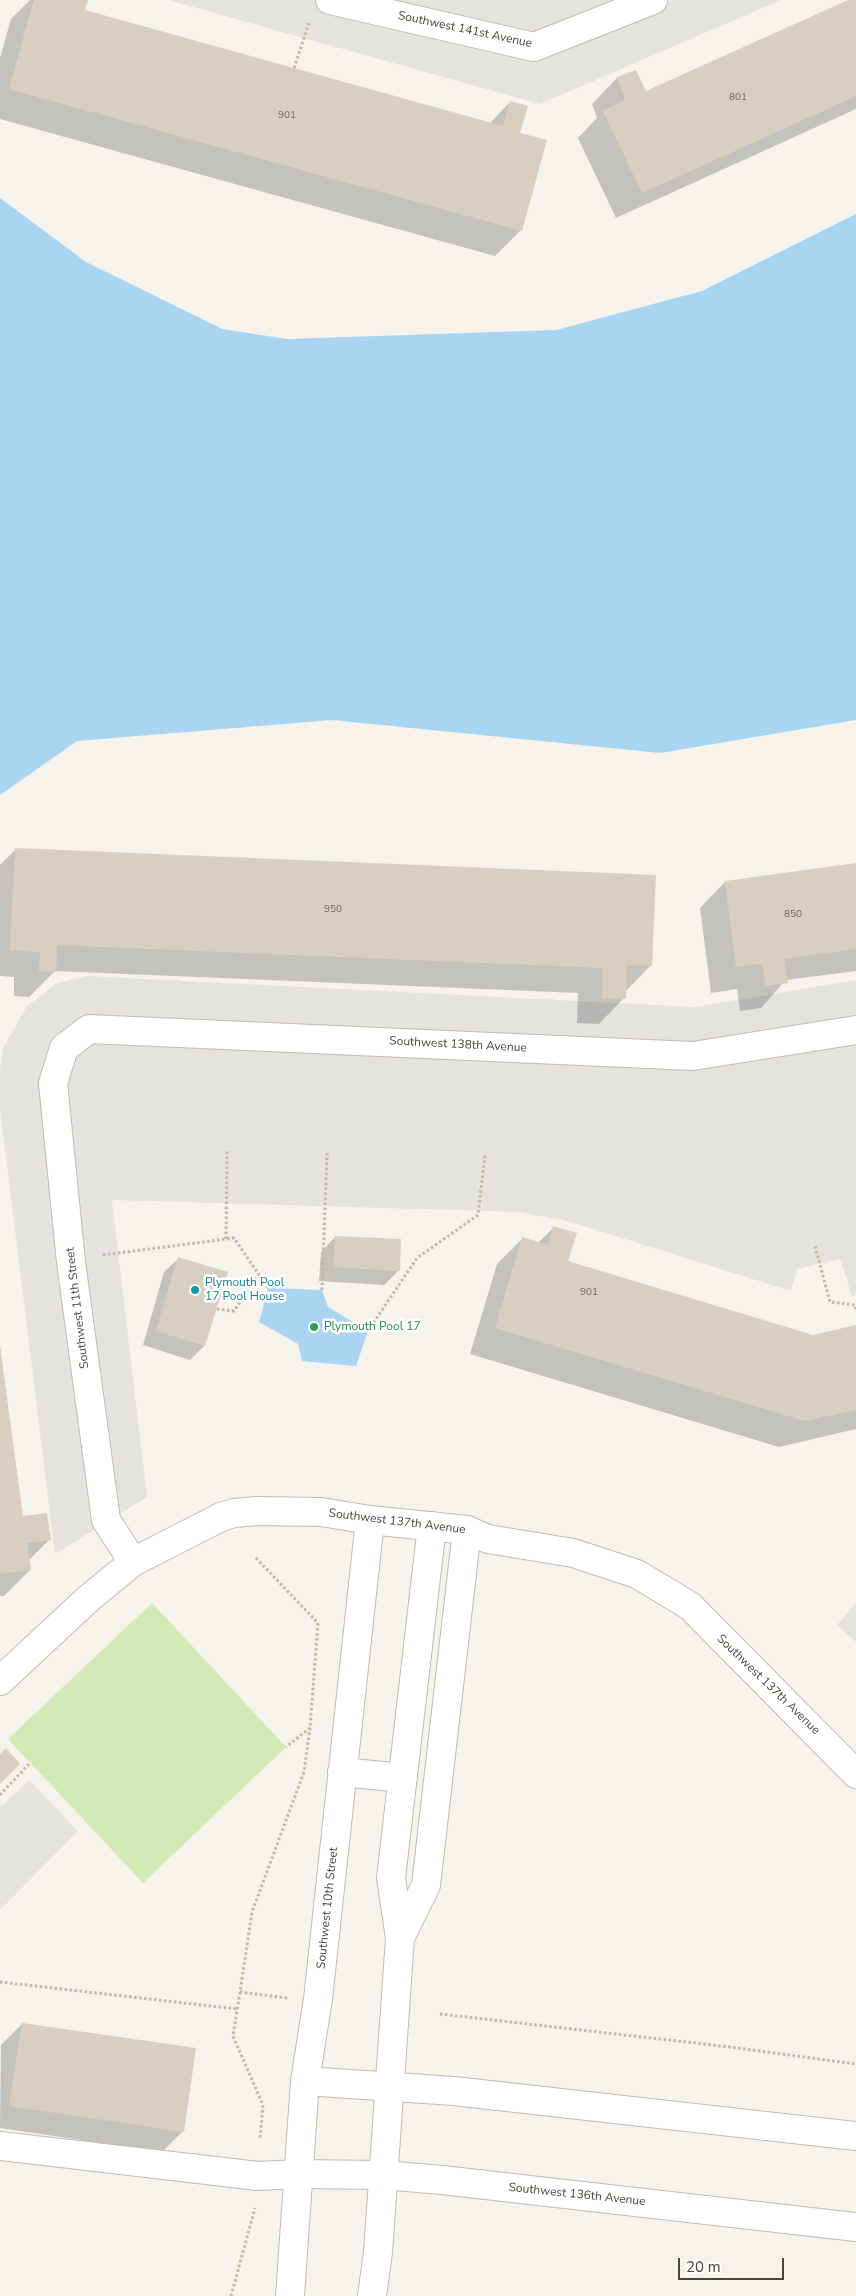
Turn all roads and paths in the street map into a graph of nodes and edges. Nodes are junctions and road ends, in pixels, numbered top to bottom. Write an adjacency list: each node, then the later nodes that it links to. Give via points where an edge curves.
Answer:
1 (653, 0): 2 (street, Southwest 141st Avenue, via 534,47)
2 (321, 8): 3 (path)
3 (294, 68)
4 (856, 1030): 5 (street, Southwest 138th Avenue, via 693,1056 89,1029)
5 (64, 1048): 11 (street, Southwest 11th Street, via 53,1083)
6 (227, 1151): 9 (path)
7 (327, 1152): 14 (path)
8 (485, 1155): 17 (path, via 478,1215 417,1258)
9 (226, 1239): 11 (path, via 118,1252); 12 (path, via 234,1238)
10 (815, 1246): 16 (path, via 830,1302 854,1305)
11 (71, 1262): 22 (street, Southwest 11th Street, via 106,1520)
12 (258, 1274): 13 (path); 15 (path, via 234,1311)
13 (268, 1288)
14 (322, 1290)
15 (217, 1309)
16 (856, 1310)
17 (368, 1331)
18 (370, 1520): 19 (street, Southwest 137th Avenue); 22 (street, Southwest 137th Avenue, via 321,1512 234,1513); 27 (street, Southwest 10th Street)
19 (432, 1526): 20 (street, Southwest 137th Avenue); 29 (street)
20 (467, 1530): 28 (street, Southwest 137th Avenue, via 488,1540 573,1553 637,1574 690,1606); 31 (street, via 426,1886)
21 (256, 1558): 24 (path, via 318,1623)
22 (133, 1562): 23 (street, Southwest 137th Avenue, via 88,1599)
23 (0, 1682)
24 (310, 1728): 25 (path); 33 (path, via 304,1772 252,1912)
25 (286, 1747)
26 (30, 1763): 30 (path)
27 (342, 1772): 29 (street); 38 (street, Southwest 10th Street, via 318,2000)
28 (856, 1774)
29 (403, 1778): 31 (street, via 391,1878)
30 (0, 1795)
31 (400, 1938): 39 (street)
32 (0, 1982): 35 (path)
33 (240, 1992): 34 (path); 35 (path)
34 (292, 1998)
35 (237, 2009): 41 (path, via 233,2036 264,2105)
36 (440, 2014): 37 (path)
37 (856, 2064)
38 (305, 2081): 39 (street); 43 (street, Southwest 10th Street)
39 (389, 2088): 40 (street, via 454,2091); 44 (street)
40 (856, 2136)
41 (260, 2139)
42 (0, 2146): 43 (street, Southwest 136th Avenue, via 258,2176)
43 (297, 2174): 44 (street, Southwest 136th Avenue); 48 (street, Southwest 10th Street)
44 (383, 2175): 46 (street, Southwest 136th Avenue); 49 (street)
45 (255, 2207): 47 (path)
46 (856, 2227)
47 (231, 2296)
48 (290, 2296)
49 (372, 2296)

